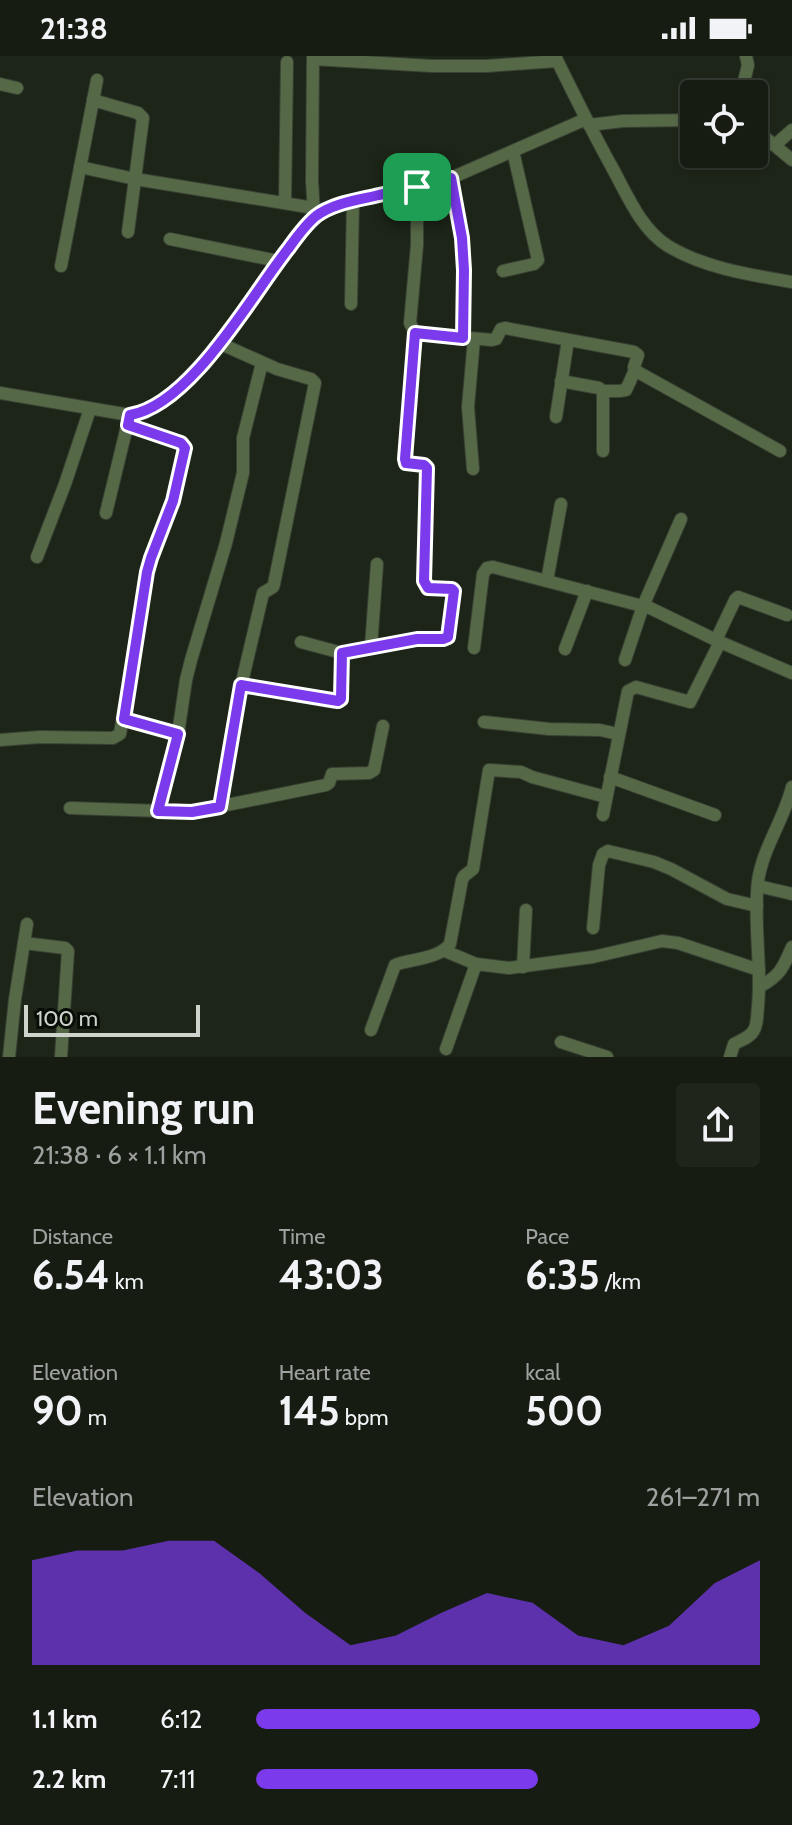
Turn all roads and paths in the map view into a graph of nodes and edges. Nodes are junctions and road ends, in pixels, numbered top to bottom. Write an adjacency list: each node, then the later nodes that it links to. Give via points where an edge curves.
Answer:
1 (746, 56): 6 (street)
2 (313, 58): 3 (street, via 432,66); 23 (street)
3 (556, 58): 11 (street)
4 (287, 62): 22 (street)
5 (97, 80): 9 (street)
6 (744, 80)
7 (0, 84): 8 (street)
8 (17, 88)
9 (93, 100): 17 (street); 19 (street, via 142,116)
10 (680, 120): 11 (street)
11 (587, 122): 15 (street); 29 (street, via 634,207 659,240 718,266)
12 (792, 130): 14 (street)
13 (768, 140): 14 (street)
14 (775, 145): 16 (street)
15 (513, 151): 18 (street); 28 (street, via 538,260)
16 (792, 160)
17 (80, 167): 19 (street); 27 (street)
18 (451, 178): 20 (street); 32 (street, via 462,238)
19 (135, 179): 22 (street); 24 (street)
20 (417, 187): 21 (street); 31 (street, via 410,323)
21 (353, 201): 23 (street); 30 (street)
22 (285, 203): 23 (street)
23 (314, 213): 26 (street)
24 (128, 232)
25 (170, 239): 26 (street)
26 (278, 261): 34 (street)
27 (61, 266)
28 (503, 271)
29 (792, 282)
30 (351, 304)
31 (415, 333): 32 (street); 57 (street, via 405,459 427,468 425,584 454,593 446,638)
32 (469, 338): 33 (street, via 493,340 505,328); 45 (street)
33 (568, 340): 36 (street, via 636,352); 37 (street)
34 (219, 343): 35 (street); 42 (street, via 171,396)
35 (262, 363): 63 (street, via 315,383 274,584 263,593); 67 (street, via 243,438 243,473 188,670)
36 (635, 370): 38 (street, via 626,390); 44 (street)
37 (561, 381): 38 (street); 41 (street)
38 (603, 391): 43 (street)
39 (0, 393): 40 (street)
40 (90, 409): 42 (street); 49 (street)
41 (556, 417)
42 (129, 420): 47 (street); 64 (street, via 185,448 173,501 147,572)
43 (603, 451)
44 (780, 451)
45 (473, 469)
46 (561, 504): 51 (street)
47 (106, 513)
48 (681, 519): 53 (street)
49 (37, 557)
50 (377, 564): 57 (street)
51 (547, 581): 52 (street); 58 (street, via 493,567 485,570)
52 (587, 591): 53 (street); 59 (street)
53 (643, 606): 55 (street); 61 (street)
54 (787, 615): 55 (street, via 738,597)
55 (718, 641): 62 (street); 68 (street, via 690,702 630,689)
56 (301, 642): 60 (street)
57 (371, 647): 60 (street)
58 (474, 648)
59 (565, 649)
60 (342, 653): 63 (street, via 339,701)
61 (625, 660)
62 (792, 673)
63 (241, 685): 73 (street)
64 (124, 719): 67 (street); 69 (street, via 120,734 113,738)
65 (484, 722): 68 (street)
66 (383, 726): 73 (street, via 371,773 332,774 326,785)
67 (178, 734): 75 (street)
68 (618, 734): 70 (street)
69 (0, 740)
70 (610, 777): 72 (street); 77 (street)
71 (792, 787): 78 (street, via 761,864)
72 (606, 797): 76 (street); 86 (street, via 521,772 489,770 473,869 462,880)
73 (220, 807): 75 (street)
74 (70, 808): 75 (street)
75 (158, 811)
76 (603, 815)
77 (715, 815)
78 (758, 886): 79 (street); 80 (street)
79 (792, 894)
80 (757, 906): 83 (street, via 727,899 654,862 608,851 599,865); 89 (street)
81 (526, 910): 88 (street)
82 (27, 924): 84 (street)
83 (593, 928)
84 (24, 943): 94 (street); 95 (street, via 68,951)
85 (792, 947): 90 (street, via 779,973)
86 (445, 951): 87 (street); 91 (street, via 395,965)
87 (476, 964): 88 (street); 93 (street)
88 (523, 967): 89 (street, via 662,941)
89 (759, 970): 90 (street)
90 (759, 987): 97 (street, via 754,1030 734,1044)
91 (371, 1030)
92 (561, 1042): 96 (street)
93 (446, 1049)
94 (9, 1057)
95 (61, 1057)
96 (607, 1057)
97 (730, 1057)

